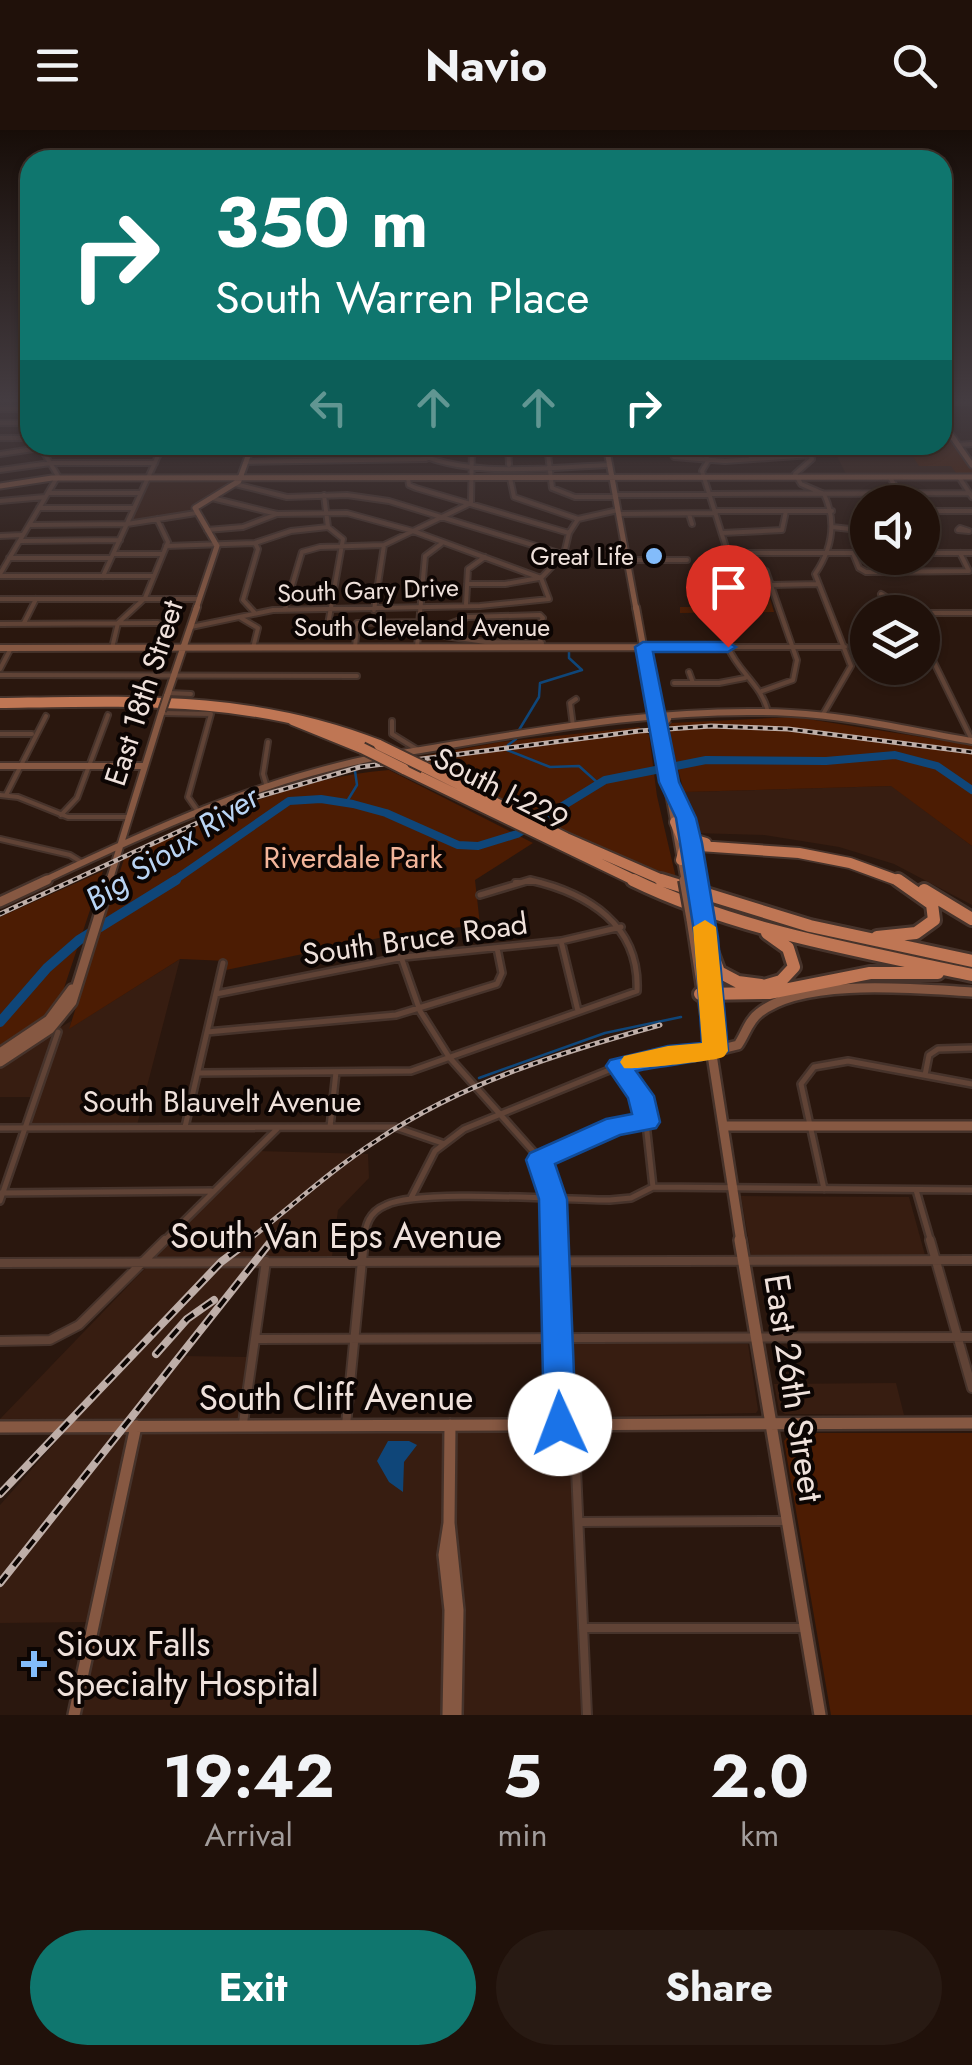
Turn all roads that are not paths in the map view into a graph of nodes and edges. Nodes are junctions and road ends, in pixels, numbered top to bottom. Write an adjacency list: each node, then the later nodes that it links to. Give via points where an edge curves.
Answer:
1 (56, 475): 13 (street)
2 (150, 475): 14 (street)
3 (241, 475): 23 (street)
4 (345, 475): 15 (street)
5 (472, 475): 17 (street)
6 (550, 475): 19 (street)
7 (612, 475): 20 (street, East 26th Street)
8 (703, 475): 21 (street)
9 (796, 475): 22 (street)
10 (890, 477): 11 (street); 22 (street); 24 (street)
11 (960, 477): 12 (street); 33 (street)
12 (972, 477)
13 (56, 478): 14 (street); 25 (street); 29 (street)
14 (148, 478): 23 (street); 26 (street)
15 (344, 478): 16 (street); 23 (street)
16 (408, 478): 17 (street); 37 (street, via 416,488)
17 (472, 478): 18 (street); 37 (street)
18 (510, 478): 19 (street); 51 (street, via 514,496)
19 (550, 478): 20 (street); 34 (street, via 552,488 569,496)
20 (612, 478): 21 (street); 34 (street, East 26th Street)
21 (704, 478): 22 (street); 31 (street)
22 (796, 478): 27 (street)
23 (238, 481): 30 (street, via 286,497); 35 (street)
24 (894, 485)
25 (0, 486)
26 (141, 493): 29 (street); 39 (street)
27 (824, 494): 28 (street); 31 (street); 43 (street)
28 (850, 494)
29 (47, 495): 36 (street); 38 (street)
30 (324, 495): 44 (street); 50 (street, via 370,497)
31 (709, 495): 34 (street); 46 (street)
32 (940, 495): 33 (street)
33 (971, 495)
34 (615, 496): 45 (street, East 26th Street)
35 (210, 497): 47 (street, via 197,504); 48 (street)
36 (0, 502)
37 (471, 503): 50 (street); 61 (street)
38 (39, 508): 39 (street); 55 (street)
39 (134, 508): 53 (street)
40 (940, 510): 41 (street)
41 (972, 510)
42 (786, 511): 43 (street); 46 (street); 62 (street, via 782,530)
43 (832, 511): 57 (street)
44 (326, 512): 48 (street); 56 (street); 60 (street)
45 (618, 512): 49 (street); 51 (street); 84 (street, East 26th Street)
46 (716, 512): 49 (street); 62 (street)
47 (196, 513): 52 (street); 59 (street)
48 (277, 514): 59 (street, via 243,527)
49 (689, 514): 54 (street)
50 (445, 516): 60 (street); 78 (street)
51 (578, 519): 61 (street)
52 (157, 520): 53 (street); 69 (street, via 169,539)
53 (126, 524): 55 (street); 65 (street)
54 (692, 524)
55 (30, 525): 64 (street)
56 (328, 527): 67 (street); 71 (street, via 342,536)
57 (832, 527): 58 (street); 80 (street)
58 (850, 529)
59 (207, 530): 70 (street)
60 (413, 531): 66 (street); 68 (street)
61 (568, 532): 78 (street)
62 (722, 533): 79 (street)
63 (0, 536): 64 (street)
64 (21, 538): 65 (street); 81 (street)
65 (120, 540): 82 (street)
66 (444, 542): 83 (street); 99 (street, via 425,556)
67 (255, 543): 70 (street); 103 (street, via 243,600)
68 (384, 545): 71 (street); 102 (street)
69 (166, 546): 70 (street); 77 (street)
70 (218, 546): 97 (street, East 18th Street)
71 (341, 547): 100 (street, via 299,554); 101 (street)
72 (850, 553): 80 (street)
73 (940, 553): 74 (street)
74 (960, 553): 75 (street); 86 (street, via 969,571)
75 (972, 553)
76 (0, 554): 81 (street)
77 (162, 554): 82 (street); 89 (street)
78 (564, 554): 90 (street)
79 (728, 554): 80 (street); 93 (street, via 765,569)
80 (829, 554): 92 (street, via 814,571)
81 (10, 556): 82 (street); 87 (street)
82 (112, 556): 88 (street)
83 (486, 556): 90 (street); 91 (street, via 469,566)
84 (627, 560): 85 (street); 118 (street, East 26th Street)
85 (687, 560)
86 (940, 571)
87 (0, 575): 88 (street)
88 (103, 576): 89 (street)
89 (154, 576): 94 (street)
90 (541, 578): 91 (street); 98 (street, South Gary Drive, via 549,598)
91 (467, 584): 98 (street)
92 (819, 584): 93 (street); 117 (street)
93 (771, 585): 120 (street)
94 (145, 598): 96 (street); 97 (street); 110 (street)
95 (0, 599): 96 (street)
96 (36, 599): 109 (street)
97 (199, 599): 112 (street, East 18th Street)
98 (466, 604): 99 (street, South Gary Drive)
99 (420, 608): 102 (street, South Gary Drive); 108 (street)
100 (285, 610): 101 (street, South Gary Drive); 103 (street, South Gary Drive)
101 (330, 610): 102 (street, South Gary Drive); 113 (street)
102 (374, 610)
103 (254, 612): 106 (street, South Gary Drive)
104 (940, 613): 105 (street)
105 (972, 613)
106 (240, 618): 112 (street, South Gary Drive); 125 (street, via 258,628)
107 (158, 622): 110 (street)
108 (419, 622): 114 (street); 126 (street, via 357,623)
109 (24, 623): 110 (street); 111 (street)
110 (118, 623): 123 (street)
111 (0, 624)
112 (190, 627): 124 (street, East 18th Street)
113 (327, 630)
114 (418, 632): 115 (street); 127 (street)
115 (431, 632): 116 (street); 116 (street, via 474,617 538,615 544,618 536,630)
116 (542, 645): 118 (street, South Cleveland Avenue); 127 (street, South Cleveland Avenue)
117 (845, 646): 120 (street, South Cleveland Avenue); 145 (street, via 850,671)
118 (643, 647): 119 (street, South Cleveland Avenue); 147 (street, East 26th Street)
119 (728, 647): 120 (street, South Cleveland Avenue); 133 (street)
120 (793, 647): 136 (street, via 799,667 793,681)
121 (0, 648): 122 (street, South Cleveland Avenue)
122 (11, 648): 123 (street, South Cleveland Avenue); 128 (street)
123 (112, 648): 124 (street, South Cleveland Avenue)
124 (183, 648): 125 (street, South Cleveland Avenue); 130 (street, East 18th Street)
125 (253, 648): 126 (street, South Cleveland Avenue)
126 (354, 648): 127 (street, South Cleveland Avenue)
127 (417, 648)
128 (0, 672): 130 (street)
129 (689, 672): 134 (street)
130 (174, 674): 132 (street); 137 (street, East 18th Street)
131 (940, 675): 152 (street)
132 (358, 676)
133 (747, 678): 134 (street); 136 (street)
134 (693, 682): 135 (street)
135 (674, 683)
136 (762, 691): 142 (street)
137 (168, 694): 138 (street); 141 (street, East 18th Street, bridge)
138 (191, 694)
139 (576, 699): 149 (street, via 570,703)
140 (0, 704): 167 (highway, South I-229, bridge, via 226,708 291,720); 167 (highway, South I-229, bridge, via 200,702 323,720 510,809)
141 (162, 712): 159 (street, East 18th Street); 163 (street, via 211,714 188,796)
142 (768, 712): 145 (street); 146 (street)
143 (108, 715): 158 (street)
144 (46, 716): 151 (street)
145 (822, 716): 152 (street)
146 (672, 717): 147 (street); 154 (street, bridge, via 662,728)
147 (656, 719): 149 (street); 154 (street, East 26th Street, bridge)
148 (392, 720): 155 (street, via 392,734)
149 (573, 726): 155 (street)
150 (0, 734): 151 (street)
151 (34, 734): 157 (street)
152 (972, 740)
153 (268, 742): 161 (street)
154 (662, 748): 160 (street, East 26th Street)
155 (418, 750): 161 (street)
156 (0, 766): 157 (street)
157 (20, 766): 158 (street); 162 (street)
158 (88, 766): 159 (street); 164 (street)
159 (144, 766): 165 (street, East 18th Street)
160 (669, 782): 166 (street, East 26th Street); 169 (street, East 26th Street)
161 (266, 784): 163 (street)
162 (3, 795): 164 (street)
163 (198, 810): 170 (street)
164 (62, 815): 165 (street)
165 (127, 818): 170 (street, East 18th Street)
166 (674, 822): 169 (highway); 171 (street, East 26th Street)
167 (558, 839): 175 (highway, South I-229, via 655,892); 177 (highway, South I-229)
168 (0, 840): 172 (street)
169 (689, 842): 171 (highway); 176 (highway, via 782,847 851,861 907,882); 177 (highway, via 842,862 916,890 935,912 929,927 902,936); 180 (street, East 26th Street, bridge)
170 (118, 848): 172 (street); 188 (street, East 18th Street)
171 (681, 860): 189 (street, East 26th Street, bridge)
172 (83, 864): 174 (street)
173 (480, 895): 178 (street, via 534,880 609,915)
174 (0, 902)
175 (717, 913): 186 (highway, South I-229); 187 (highway, via 788,948 794,967)
176 (972, 919)
177 (808, 927): 184 (highway, South I-229)
178 (621, 928): 181 (street, South Bruce Road); 193 (street, via 637,992)
179 (394, 937): 183 (street)
180 (706, 938): 187 (highway, via 722,974 746,984); 189 (street, East 26th Street)
181 (561, 941): 182 (street, South Bruce Road); 193 (street)
182 (497, 948): 183 (street, South Bruce Road); 192 (street, via 497,984)
183 (404, 957): 191 (street, South Bruce Road); 192 (street)
184 (972, 961)
185 (223, 963): 191 (street)
186 (972, 976): 189 (highway, via 870,973 769,993)
187 (775, 984): 189 (highway)
188 (74, 985): 198 (street, via 49,1020); 200 (street, via 70,1007 55,1024)
189 (705, 992): 197 (street, East 26th Street)
190 (972, 992): 197 (street, via 794,996 758,1013 738,1046)
191 (216, 994): 195 (street)
192 (420, 1010): 195 (street); 199 (street)
193 (578, 1011): 199 (street)
194 (58, 1032): 214 (street)
195 (207, 1032): 203 (street)
196 (972, 1048): 204 (street, via 938,1049 929,1055)
197 (712, 1051): 201 (street); 208 (street, East 26th Street)
198 (0, 1053)
199 (449, 1057): 202 (street, via 403,1072); 206 (street)
200 (0, 1062)
201 (619, 1066): 206 (street); 207 (street, via 641,1096)
202 (336, 1072): 203 (street); 212 (street)
203 (198, 1073): 215 (street)
204 (925, 1074): 205 (street); 209 (street, via 820,1063 802,1084)
205 (972, 1084)
206 (499, 1114): 216 (street); 217 (street)
207 (647, 1122): 217 (street, via 616,1126); 218 (street)
208 (723, 1126): 209 (street); 219 (street, East 26th Street)
209 (810, 1126): 210 (street); 220 (street)
210 (972, 1126)
211 (280, 1127): 212 (street, South Blauvelt Avenue); 215 (street, South Blauvelt Avenue); 223 (street)
212 (330, 1127): 216 (street, South Blauvelt Avenue, via 399,1127)
213 (0, 1128): 214 (street, South Blauvelt Avenue)
214 (25, 1128): 215 (street, South Blauvelt Avenue); 224 (street)
215 (186, 1128)
216 (442, 1143): 225 (street)
217 (540, 1160): 226 (street)
218 (653, 1187): 219 (street); 226 (street, via 618,1200)
219 (733, 1190): 220 (street); 227 (street, East 26th Street)
220 (824, 1190): 221 (street)
221 (916, 1190): 222 (street); 228 (street)
222 (972, 1190)
223 (211, 1192): 224 (street); 232 (street)
224 (1, 1196)
225 (411, 1198): 226 (street); 234 (street, via 372,1212)
226 (553, 1199): 230 (street)
227 (745, 1260): 228 (street, South Van Eps Avenue); 230 (street, South Van Eps Avenue); 238 (street, East 26th Street)
228 (936, 1260): 229 (street, South Van Eps Avenue); 235 (street)
229 (972, 1260)
230 (555, 1261): 234 (street, South Van Eps Avenue); 241 (street)
231 (0, 1262): 232 (street, South Van Eps Avenue)
232 (142, 1262): 233 (street, South Van Eps Avenue); 239 (street, via 62,1336)
233 (266, 1262): 234 (street, South Van Eps Avenue); 240 (street)
234 (362, 1262): 237 (street)
235 (958, 1337): 236 (street); 238 (street); 242 (street)
236 (972, 1337)
237 (356, 1339): 240 (street); 241 (street); 247 (street)
238 (758, 1339): 241 (street); 245 (street, East 26th Street)
239 (0, 1340)
240 (254, 1340): 250 (street)
241 (557, 1340): 243 (street)
242 (972, 1388)
243 (560, 1424): 244 (street, South Cliff Avenue); 248 (street, South Cliff Avenue)
244 (574, 1424): 245 (street, South Cliff Avenue); 253 (street)
245 (772, 1424): 246 (street, South Cliff Avenue); 254 (street, East 26th Street)
246 (972, 1424)
247 (346, 1425): 248 (street, South Cliff Avenue); 250 (street, South Cliff Avenue)
248 (450, 1425): 252 (street)
249 (136, 1426): 250 (street, South Cliff Avenue); 251 (street, South Cliff Avenue); 257 (street)
250 (242, 1426)
251 (0, 1427)
252 (450, 1522): 258 (street, via 444,1555); 259 (street, via 458,1610)
253 (578, 1522): 254 (street); 255 (street)
254 (788, 1522): 256 (street, East 26th Street)
255 (584, 1628): 256 (street); 260 (street)
256 (806, 1628): 261 (street, East 26th Street)
257 (74, 1715)
258 (448, 1715)
259 (456, 1715)
260 (587, 1715)
261 (820, 1715)

